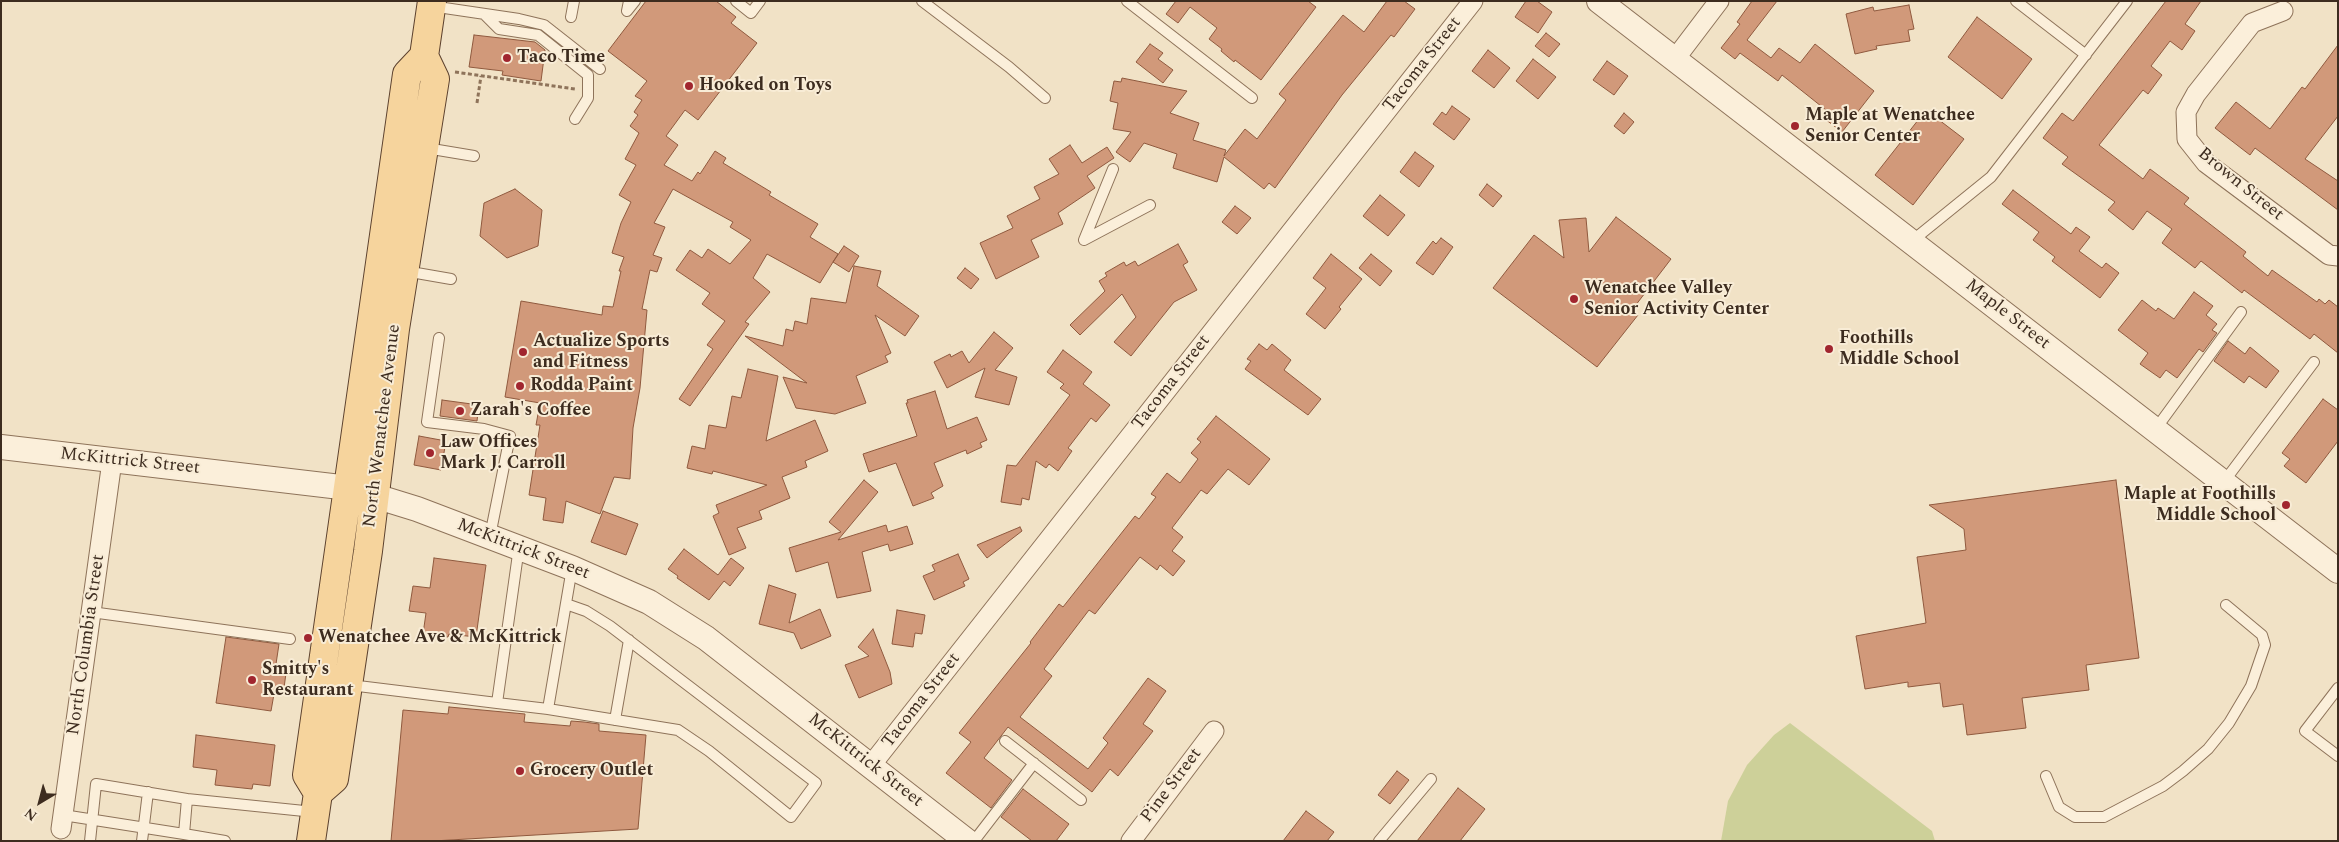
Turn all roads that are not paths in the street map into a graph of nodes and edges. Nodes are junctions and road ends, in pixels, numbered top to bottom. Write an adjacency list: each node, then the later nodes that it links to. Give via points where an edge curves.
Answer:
1 (574, 1): 16 (lane)
2 (629, 1): 3 (lane, via 627,11)
3 (635, 1)
4 (736, 1): 5 (lane, via 752,13)
5 (760, 1)
6 (922, 1): 21 (lane)
7 (1127, 1): 22 (lane)
8 (1473, 1): 57 (street, Tacoma Street)
9 (1719, 1): 19 (street)
10 (2016, 1): 17 (lane)
11 (2127, 1): 17 (lane)
12 (1600, 2): 19 (street, Maple Street)
13 (431, 4): 15 (lane); 18 (main road)
14 (2283, 6): 29 (street, Brown Street, via 2252,23 2196,94 2186,112 2187,140 2206,163 2329,255)
15 (484, 14): 20 (lane, via 544,25); 23 (lane, via 499,29 538,35 588,75 588,98)
16 (571, 17)
17 (2086, 55): 28 (lane, via 1991,177)
18 (424, 56): 24 (main road, North Wenatchee Avenue, via 435,79); 39 (main road, North Wenatchee Avenue, via 407,74)
19 (1675, 60): 28 (street, Maple Street)
20 (600, 69)
21 (1045, 98)
22 (1252, 98)
23 (575, 119)
24 (425, 148): 25 (lane); 30 (main road, North Wenatchee Avenue)
25 (474, 156)
26 (1113, 169): 27 (lane, via 1084,240)
27 (1150, 205)
28 (1912, 241): 35 (street, Maple Street)
29 (2338, 256)
30 (405, 271): 31 (lane); 39 (main road, North Wenatchee Avenue)
31 (451, 279)
32 (2241, 312): 35 (lane)
33 (439, 338): 40 (lane, via 427,422 484,429 510,436)
34 (2314, 362): 38 (lane)
35 (2155, 430): 38 (street, Maple Street)
36 (1, 447): 37 (street, McKittrick Street)
37 (112, 461): 39 (street, McKittrick Street); 46 (street, North Columbia Street)
38 (2223, 483): 43 (street, Maple Street)
39 (362, 492): 40 (street, McKittrick Street); 49 (main road, North Wenatchee Avenue); 64 (main road, North Wenatchee Avenue, via 307,776)
40 (490, 536): 41 (street, McKittrick Street)
41 (519, 546): 42 (street, McKittrick Street); 51 (lane)
42 (572, 568): 44 (lane); 57 (street, McKittrick Street, via 649,602 706,638)
43 (2338, 571)
44 (566, 604): 48 (lane, via 586,611); 52 (lane)
45 (2226, 605): 59 (lane, via 2262,635 2265,645 2251,686 2229,723 2208,749 2163,786 2104,817 2075,817 2059,807)
46 (91, 612): 47 (lane); 66 (street, North Columbia Street)
47 (290, 639)
48 (629, 640): 53 (lane); 53 (lane, via 816,783 790,817 709,750 678,730)
49 (347, 684): 51 (lane); 64 (main road, North Wenatchee Avenue, via 334,779)
50 (2338, 688): 56 (lane, via 2305,731)
51 (498, 703): 52 (lane)
52 (548, 709): 53 (lane)
53 (615, 720)
54 (1214, 731): 75 (street, Pine Street)
55 (1005, 741): 58 (lane)
56 (2338, 756)
57 (872, 764): 73 (street, McKittrick Street)
58 (1034, 764): 63 (lane); 74 (lane)
59 (2046, 776)
60 (1431, 779): 76 (lane)
61 (148, 792): 62 (lane); 65 (lane, via 96,784); 67 (lane)
62 (187, 798): 64 (lane); 68 (lane)
63 (1081, 800)
64 (316, 803): 72 (main road)
65 (92, 820): 66 (lane); 67 (lane); 69 (lane)
66 (61, 828)
67 (143, 828): 68 (lane); 70 (lane)
68 (184, 834): 71 (lane)
69 (90, 841)
70 (142, 841)
71 (225, 841)
72 (311, 841)
73 (967, 841)
74 (974, 841)
75 (1131, 841)
76 (1379, 841)

